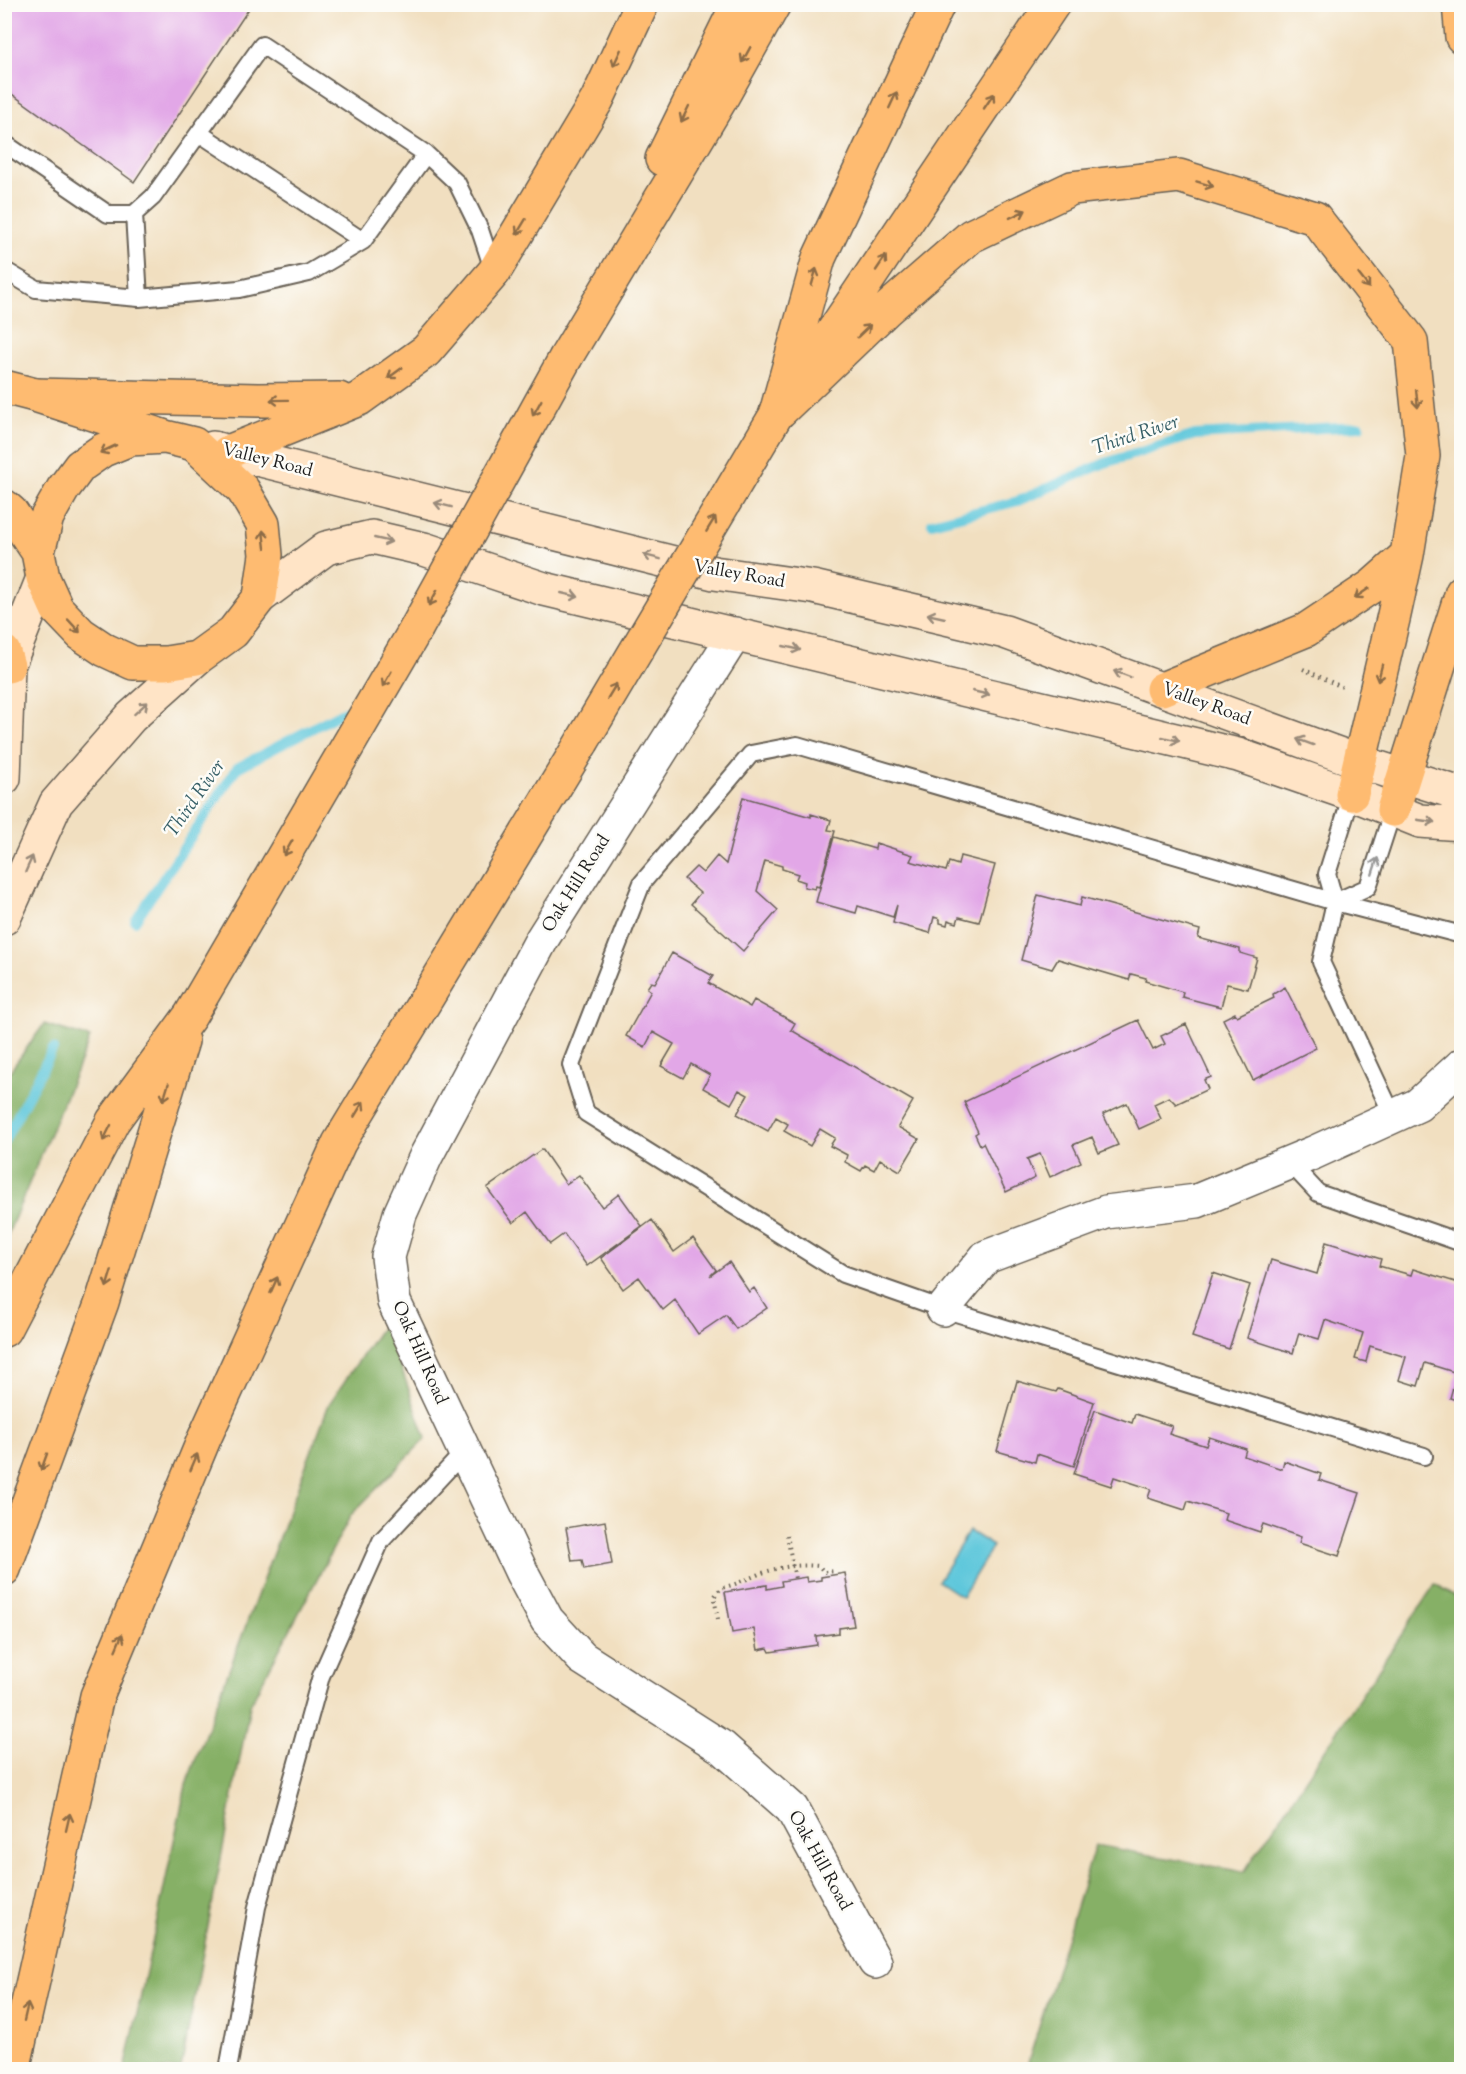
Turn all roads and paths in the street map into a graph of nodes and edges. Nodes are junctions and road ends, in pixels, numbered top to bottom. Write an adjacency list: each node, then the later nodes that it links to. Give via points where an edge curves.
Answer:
1 (642, 4): 14 (main road, one-way to 14, via 597,100)
2 (738, 4): 16 (main road, one-way to 16)
3 (774, 4): 16 (main road, one-way to 16)
4 (938, 4): 19 (main road, one-way to 4, via 819,258)
5 (1053, 4): 19 (main road, one-way to 5)
6 (1459, 4): 7 (main road)
7 (1461, 37)
8 (199, 133): 10 (lane, via 262,45); 11 (lane, via 153,197); 12 (lane)
9 (4, 143): 11 (lane, via 108,214)
10 (426, 154): 12 (lane); 14 (lane, via 457,183 480,230)
11 (134, 214): 15 (lane)
12 (363, 241): 15 (lane, via 309,273 239,289)
13 (4, 270): 15 (lane, via 36,289)
14 (494, 272): 18 (main road, one-way to 18, via 426,351)
15 (139, 298)
16 (566, 357): 44 (main road, one-way to 44, bridge, via 416,629)
17 (20, 391): 18 (main road, one-way to 17, via 258,400); 20 (main road, Valley Road)
18 (359, 399): 21 (main road)
19 (776, 415): 23 (main road, one-way to 23, via 971,236 1072,188 1179,176 1315,218 1411,341 1423,456); 60 (main road, one-way to 19, bridge, via 96,1696 204,1439 339,1143)
20 (179, 440): 21 (main road, Valley Road); 24 (main road, one-way to 24, via 130,439 80,466 47,517); 26 (main road, one-way to 20, via 266,555 262,524 243,489)
21 (228, 452): 32 (main road, Valley Road, one-way to 21, via 1005,632 813,587 714,573)
22 (4, 506): 24 (main road)
23 (1407, 555): 32 (main road, one-way to 32, via 1372,586 1306,630); 34 (main road, one-way to 34)
24 (41, 565): 29 (main road, one-way to 29, via 57,609 81,634 105,650 133,663); 30 (main road)
25 (1461, 592): 28 (main road)
26 (260, 597): 27 (main road, Valley Road, one-way to 27, via 326,548 372,537 424,549 544,589); 29 (main road, via 233,632)
27 (735, 634): 37 (main road, Valley Road, one-way to 37, via 1238,755); 51 (street, Oak Hill Road, via 542,939 426,1156 400,1214 388,1257 394,1302)
28 (1456, 640): 35 (main road)
29 (197, 658): 42 (main road, one-way to 29, via 56,803 131,717)
30 (6, 659): 36 (main road)
31 (1302, 669): 33 (path)
32 (1162, 689): 34 (main road, Valley Road, one-way to 32)
33 (1352, 691)
34 (1360, 762): 35 (main road, Valley Road); 37 (main road)
35 (1403, 777): 38 (main road, Valley Road, via 1448,790); 39 (main road)
36 (4, 778)
37 (1352, 794): 39 (main road, Valley Road); 41 (lane, via 1327,874)
38 (1461, 799)
39 (1393, 810): 40 (main road, Valley Road, one-way to 40, via 1420,821); 41 (lane, one-way to 39, via 1368,887)
40 (1461, 824)
41 (1335, 902): 43 (lane); 46 (lane, via 1321,962); 49 (lane, via 797,745 751,754 642,883 571,1065 586,1113 843,1274)
42 (4, 918)
43 (1461, 935)
44 (190, 1016): 50 (main road, one-way to 50, via 113,1121); 55 (main road, one-way to 55, via 102,1302)
45 (1461, 1065): 46 (street, via 1418,1105)
46 (1393, 1116): 47 (street)
47 (1289, 1162): 48 (lane, via 1318,1193); 49 (street, via 1197,1201 1106,1212 986,1257)
48 (1461, 1243)
49 (943, 1309): 52 (lane)
50 (4, 1330)
51 (465, 1452): 59 (street, Oak Hill Road, via 547,1620 582,1658 723,1748 792,1809); 61 (lane, via 381,1541 321,1676 257,1907)
52 (1424, 1456)
53 (787, 1535): 54 (path)
54 (792, 1565): 56 (path); 57 (path); 58 (path, via 721,1588 714,1597)
55 (4, 1569)
56 (836, 1571)
57 (795, 1579)
58 (718, 1618)
59 (875, 1962)
60 (13, 2070)
61 (228, 2070)

